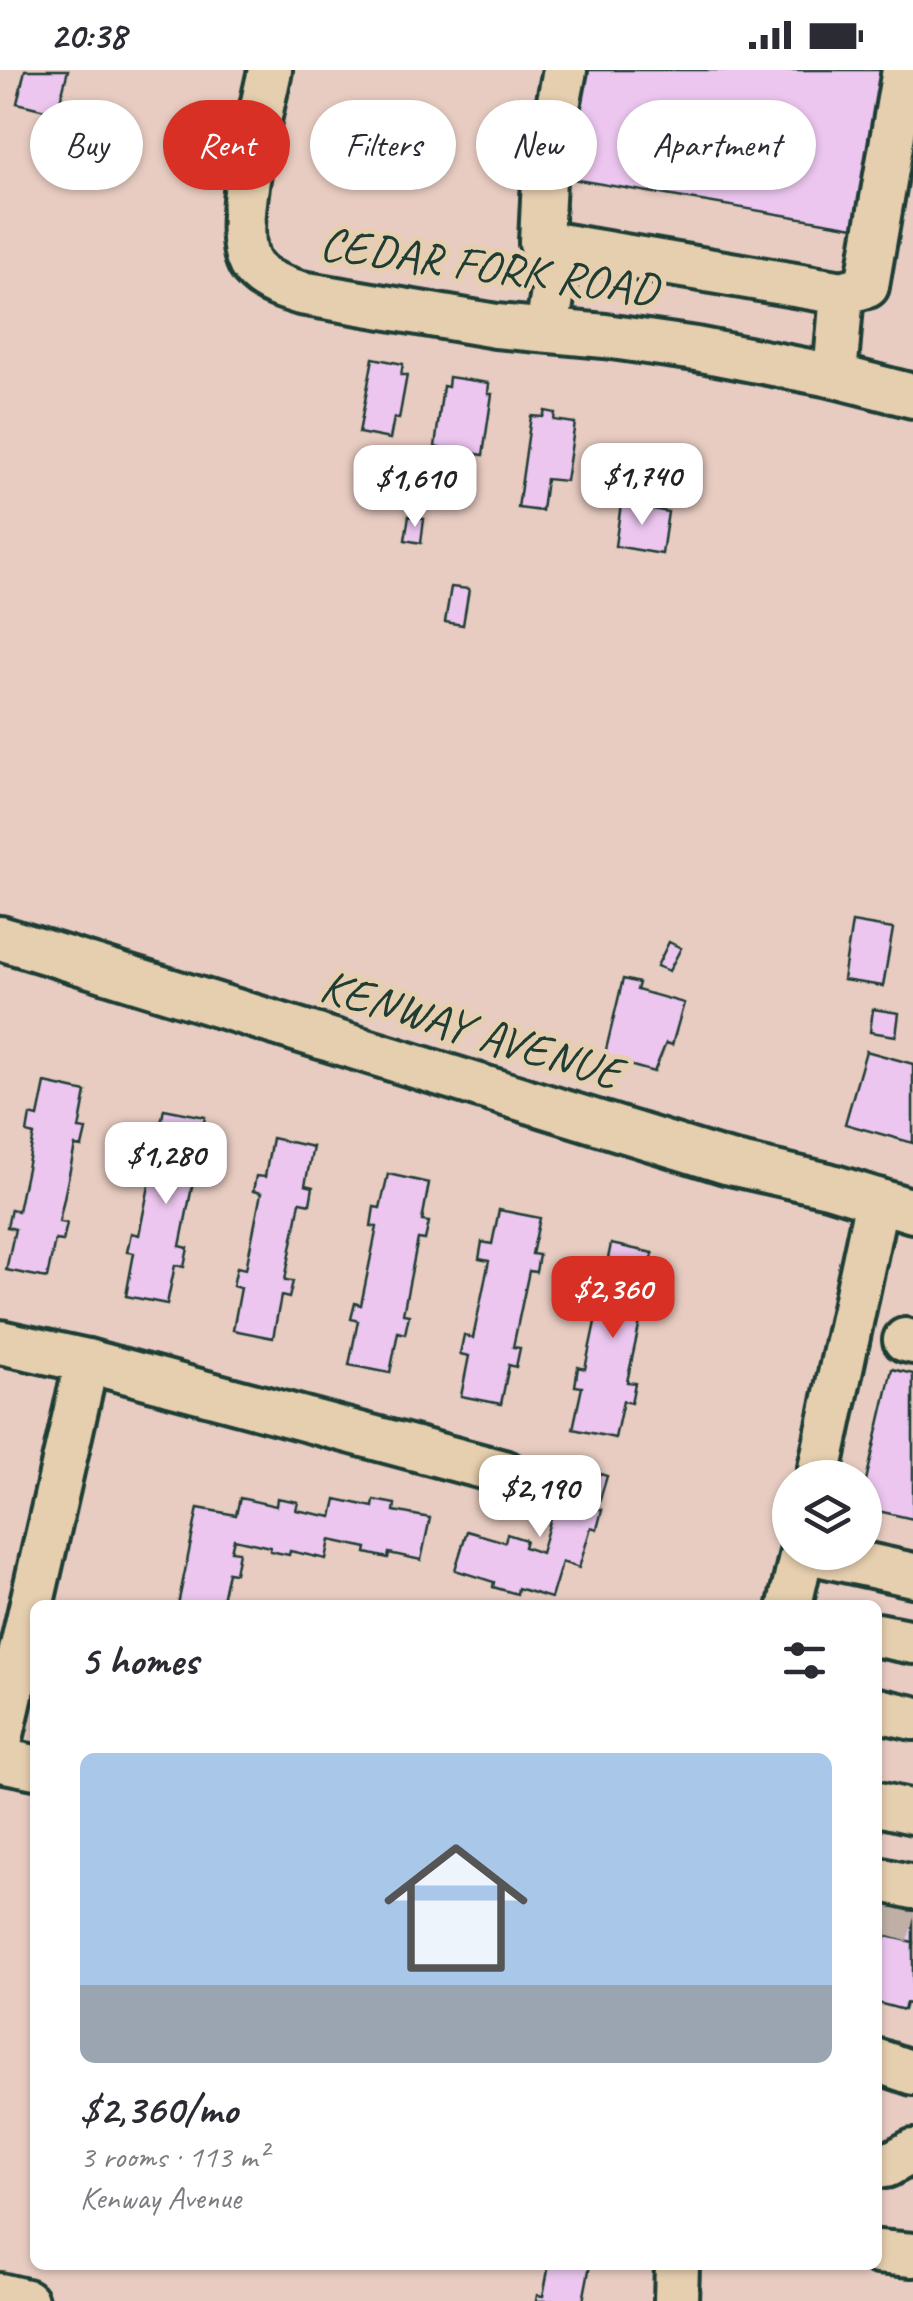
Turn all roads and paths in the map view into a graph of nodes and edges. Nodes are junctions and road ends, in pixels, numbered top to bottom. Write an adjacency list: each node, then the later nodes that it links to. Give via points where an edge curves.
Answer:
1 (270, 70): 6 (street, CEDAR FORK ROAD, via 241,220 254,270 300,293)
2 (565, 70): 4 (street, via 544,180)
3 (904, 70): 5 (street, via 867,286)
4 (541, 242): 5 (street); 6 (street, via 556,279)
5 (842, 293): 7 (street)
6 (546, 330): 7 (street, CEDAR FORK ROAD)
7 (835, 376): 8 (street, CEDAR FORK ROAD)
8 (913, 396)
9 (0, 938): 10 (street, KENWAY AVENUE, via 726,1162)
10 (895, 1205): 13 (street)
11 (0, 1342): 12 (street)
12 (87, 1360): 14 (street); 18 (street)
13 (823, 1460)
14 (506, 1473)
15 (882, 1568): 17 (street)
16 (800, 1570): 19 (street)
17 (913, 1575)
18 (32, 1600)
19 (791, 1600)
20 (30, 1611): 25 (street)
21 (882, 1636): 22 (street)
22 (913, 1642)
23 (882, 1711): 24 (street)
24 (913, 1718)
25 (0, 1743)
26 (0, 1760): 27 (street)
27 (30, 1766)
28 (882, 1805): 29 (street)
29 (913, 1812)
30 (882, 1881): 31 (street)
31 (913, 1887)
32 (882, 2063): 33 (street)
33 (913, 2073)
34 (882, 2252): 35 (street)
35 (913, 2256)
36 (677, 2270): 39 (street)
37 (0, 2296): 38 (street)
38 (26, 2301)
39 (676, 2301)

